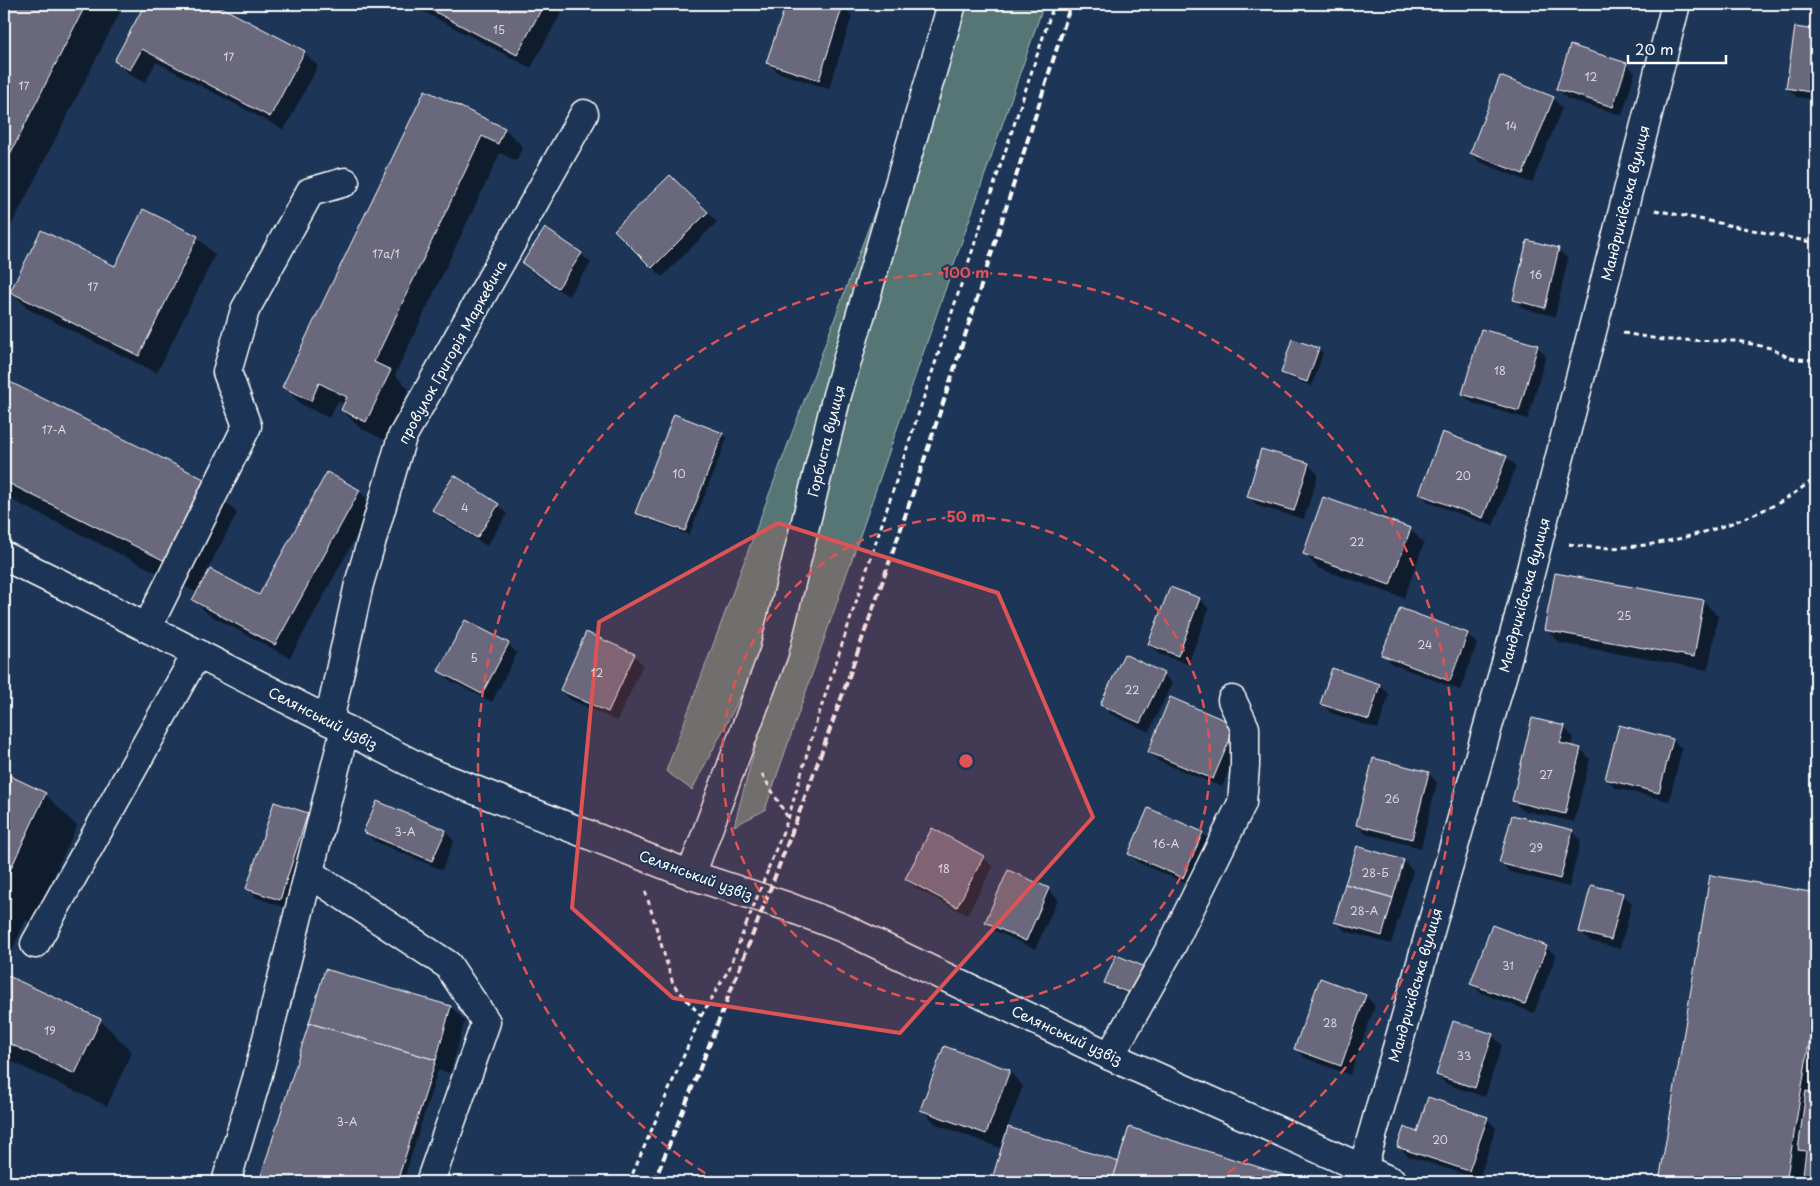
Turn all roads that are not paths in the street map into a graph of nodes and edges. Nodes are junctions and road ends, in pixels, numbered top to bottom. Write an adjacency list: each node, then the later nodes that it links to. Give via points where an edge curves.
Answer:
1 (952, 4): 11 (street, Горбиста вулиця, via 837,395 774,652)
2 (1676, 4): 14 (street, Мандриківська вулиця, via 1517,624)
3 (584, 114): 9 (street, провулок Григорія Маркевича, via 402,437 360,584)
4 (344, 182): 6 (street, via 310,192 245,310 227,372 247,426)
5 (4, 556): 6 (street, Селянський узвіз)
6 (147, 628): 7 (street, Селянський узвіз)
7 (197, 654): 9 (street, Селянський узвіз); 12 (street)
8 (1232, 700): 13 (street, via 1245,728 1242,803 1171,947)
9 (337, 725): 10 (street, провулок Григорія Маркевича); 11 (street, Селянський узвіз, via 429,772)
10 (309, 873): 15 (street, провулок Григорія Маркевича, via 258,1078); 16 (street, via 448,965 486,1022)
11 (691, 875): 13 (street, Селянський узвіз, via 843,928)
12 (35, 944)
13 (1110, 1056): 14 (street, Селянський узвіз)
14 (1360, 1176): 17 (street, Селянський узвіз)
15 (226, 1182)
16 (430, 1182)
17 (1393, 1182)

